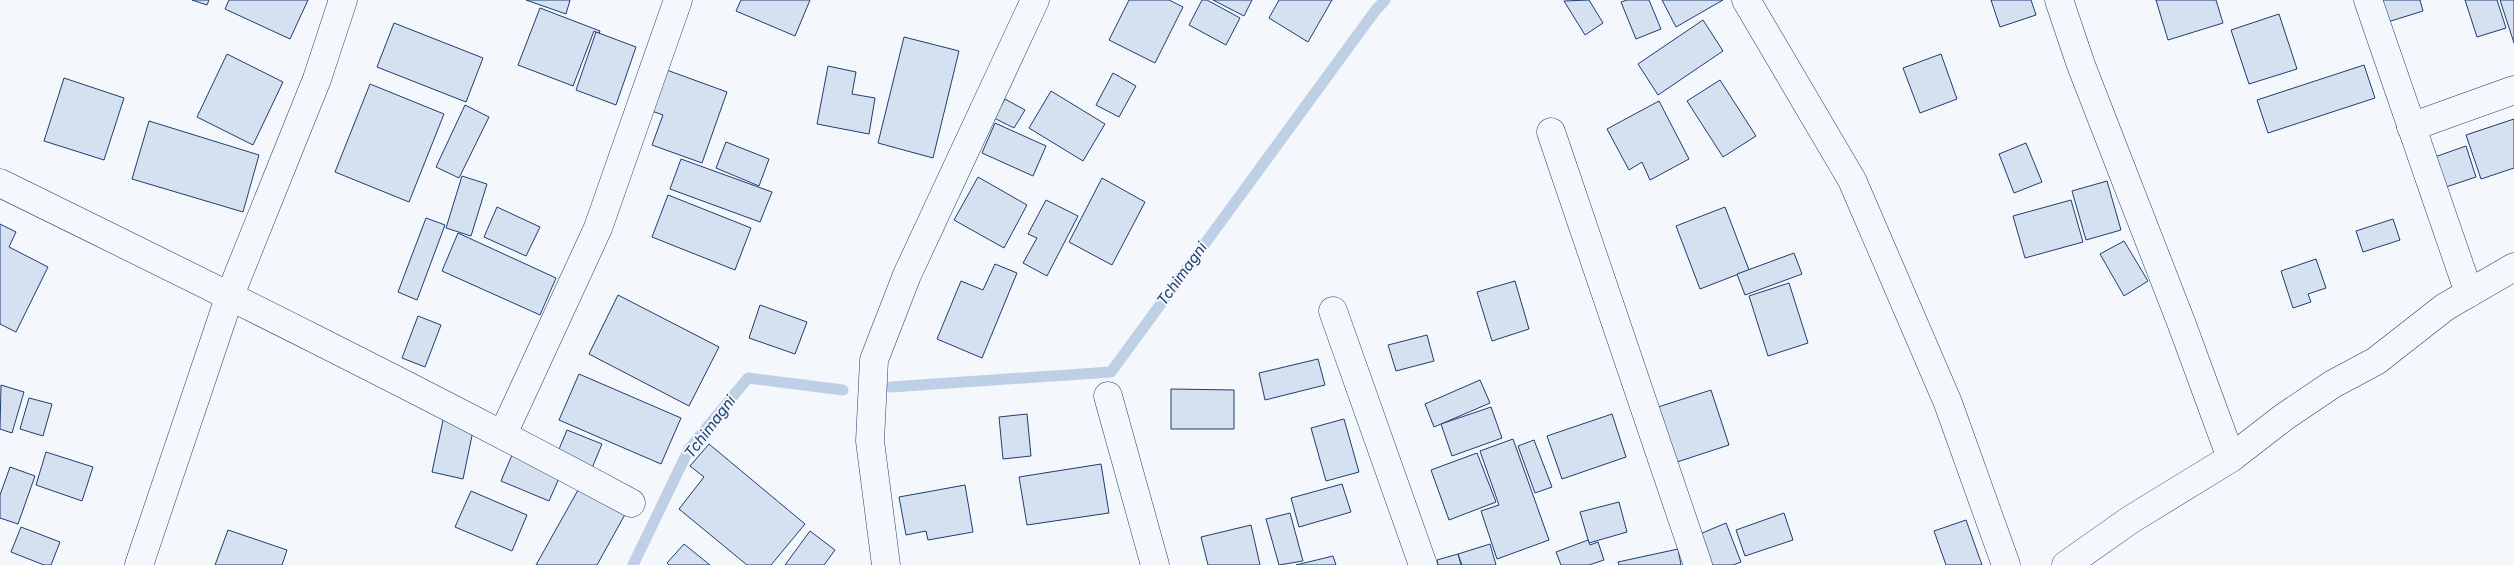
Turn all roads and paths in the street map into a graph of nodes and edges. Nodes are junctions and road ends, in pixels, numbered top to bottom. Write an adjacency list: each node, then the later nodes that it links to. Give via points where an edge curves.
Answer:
1 (343, 0): 13 (street, via 316,79)
2 (678, 0): 16 (street, via 598,228)
3 (1036, 0): 20 (street, via 907,275 874,360 870,441)
4 (1746, 0): 24 (street, via 1852,180 1948,403)
5 (2059, 0): 17 (street)
6 (2368, 0): 8 (street)
7 (2514, 90): 8 (street)
8 (2411, 127): 12 (street)
9 (1551, 132): 23 (street)
10 (0, 184): 13 (street)
11 (2514, 267): 12 (street)
12 (2469, 293): 17 (street, via 2444,307 2376,361 2333,384)
13 (230, 295): 16 (street); 19 (street)
14 (1333, 311): 22 (street)
15 (1108, 396): 21 (street)
16 (503, 434): 18 (street)
17 (2231, 458): 25 (street, via 2130,520)
18 (631, 502)
19 (139, 565)
20 (886, 565)
21 (1155, 565)
22 (1424, 565)
23 (1698, 565)
24 (2006, 565)
25 (2066, 565)

